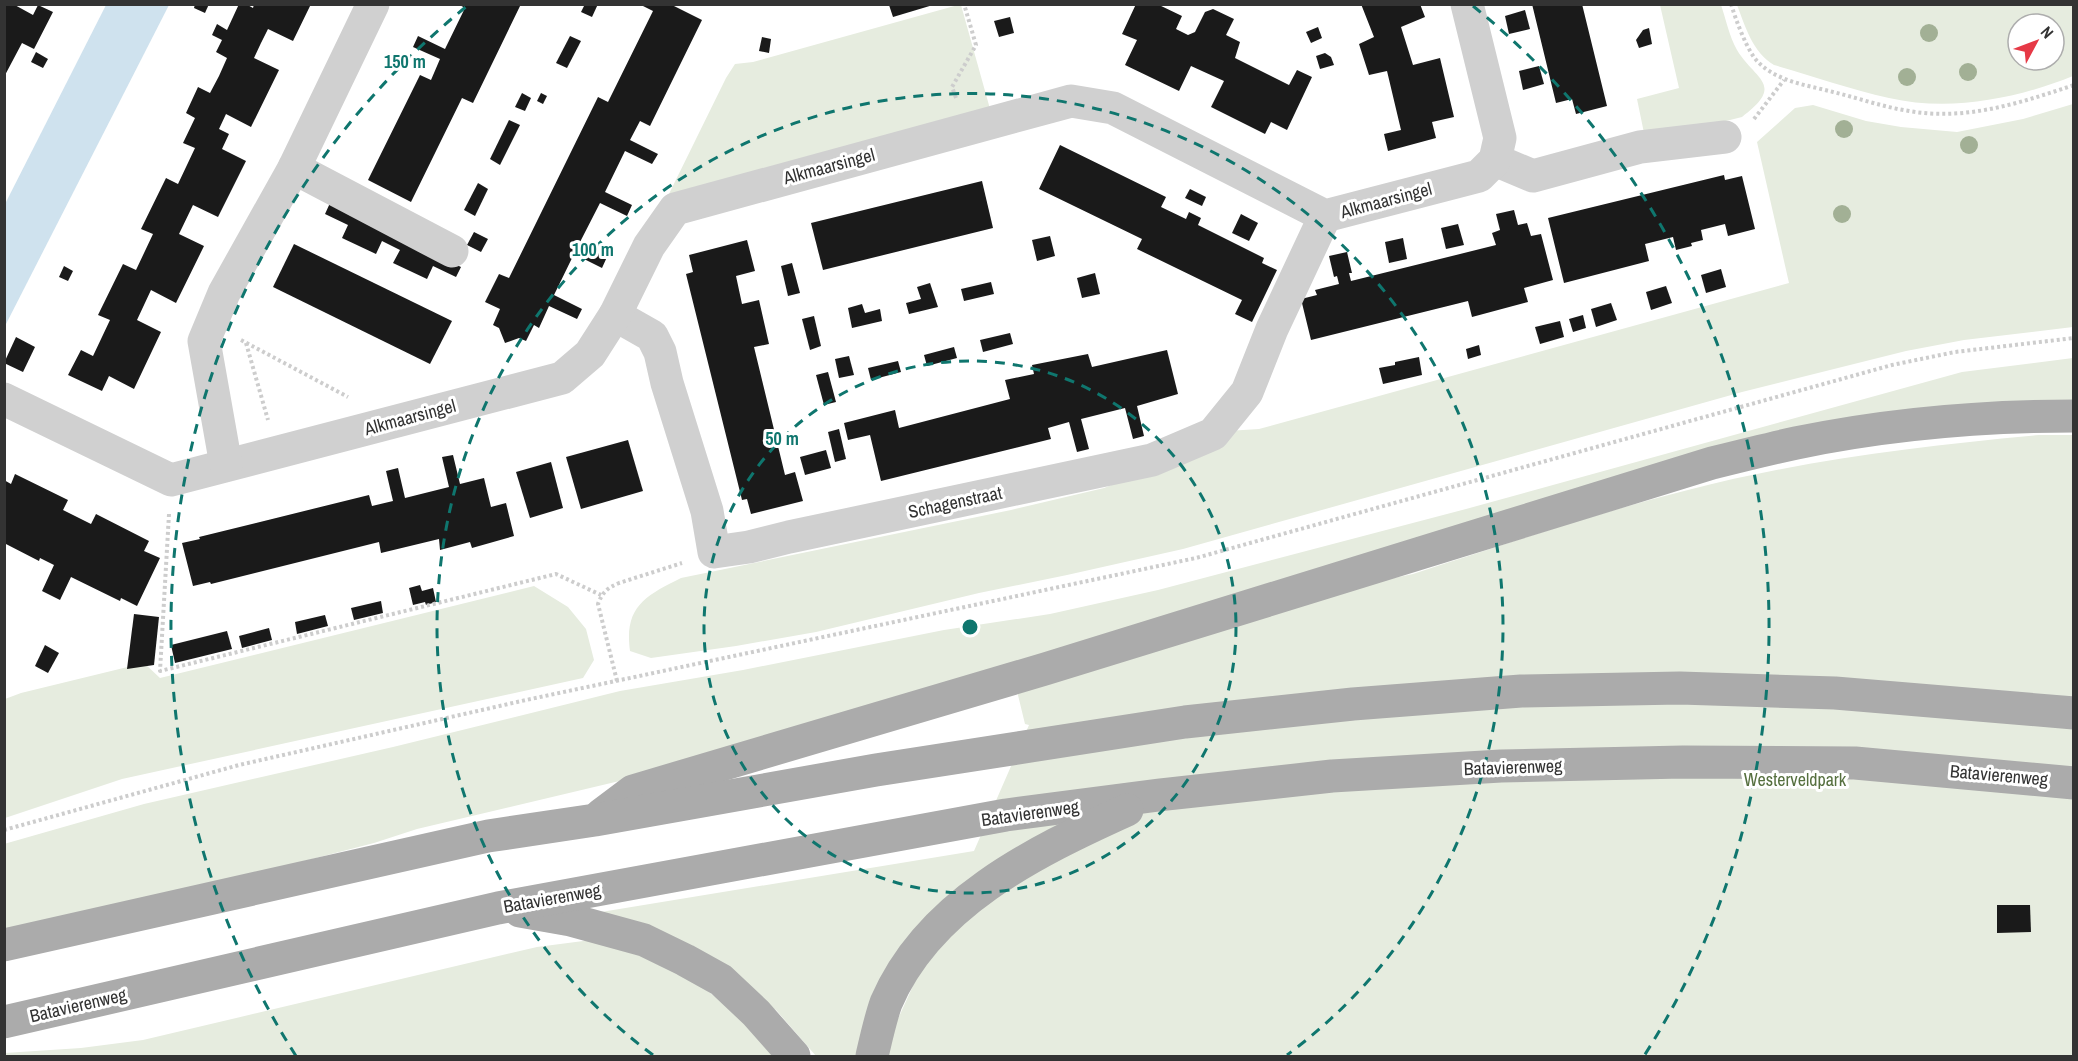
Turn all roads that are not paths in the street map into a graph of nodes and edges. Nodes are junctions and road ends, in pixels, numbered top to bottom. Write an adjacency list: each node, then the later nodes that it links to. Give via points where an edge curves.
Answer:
1 (373, 4): 5 (street)
2 (1467, 4): 4 (street, via 1500,138)
3 (1725, 137): 4 (street, via 1640,147 1533,176)
4 (1495, 160): 6 (street, Alkmaarsingel, via 1479,176)
5 (294, 168): 7 (street); 11 (street, via 224,293 204,341)
6 (1325, 216): 8 (street, Alkmaarsingel, via 1113,108 1071,101 675,209 649,246); 8 (street, Schagenstraat, via 1272,328 1247,392 1213,434 1152,460 714,552 707,511 660,352 652,336)
7 (452, 251)
8 (615, 315): 11 (street, Alkmaarsingel, via 590,354 562,378)
9 (4, 399): 11 (street, Alkmaarsingel, via 171,480)
10 (2073, 416): 15 (main road, via 1963,419 1878,428 1712,463 1068,662 633,791)
11 (226, 465)
12 (2073, 713): 15 (main road, via 1835,693 1680,688 1521,690 1185,722 876,770)
13 (2073, 783): 14 (main road, Batavierenweg, via 1855,763 1683,762 1501,766 1332,776)
14 (1159, 795): 16 (main road, Batavierenweg, via 1006,815); 20 (main road, via 1038,854 967,900 939,924 913,955 886,1003)
15 (595, 820): 17 (main road, via 488,836)
16 (498, 908): 18 (main road, Batavierenweg); 19 (main road, via 571,920 644,940 685,960 721,980)
17 (4, 945)
18 (4, 1022)
19 (794, 1056)
20 (872, 1056)

